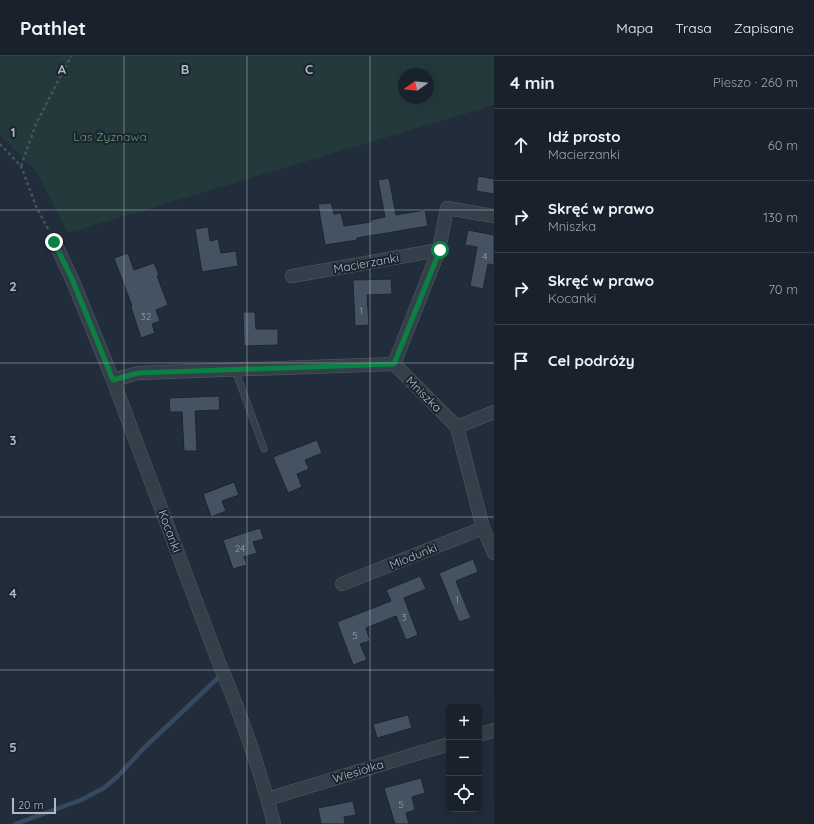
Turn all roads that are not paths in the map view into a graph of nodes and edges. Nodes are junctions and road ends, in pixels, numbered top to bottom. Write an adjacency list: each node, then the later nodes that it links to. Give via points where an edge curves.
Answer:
1 (494, 216): 3 (street, via 447,208)
2 (54, 242): 7 (street, Kocanki, via 72,279)
3 (440, 250): 4 (street, Macierzanki); 5 (street)
4 (292, 276)
5 (394, 364): 6 (street); 9 (street, Mniszka)
6 (235, 370): 7 (street, via 138,373); 10 (lane)
7 (113, 380): 17 (street, Kocanki, via 234,700)
8 (494, 412): 9 (street)
9 (457, 427): 11 (street)
10 (264, 449)
11 (483, 528): 12 (street); 13 (street, Miodunki)
12 (494, 554)
13 (342, 584)
14 (494, 730): 15 (street)
15 (482, 734)
16 (446, 745): 17 (street, Wiesiołka)
17 (267, 799): 18 (street, Kocanki)
18 (274, 824)

